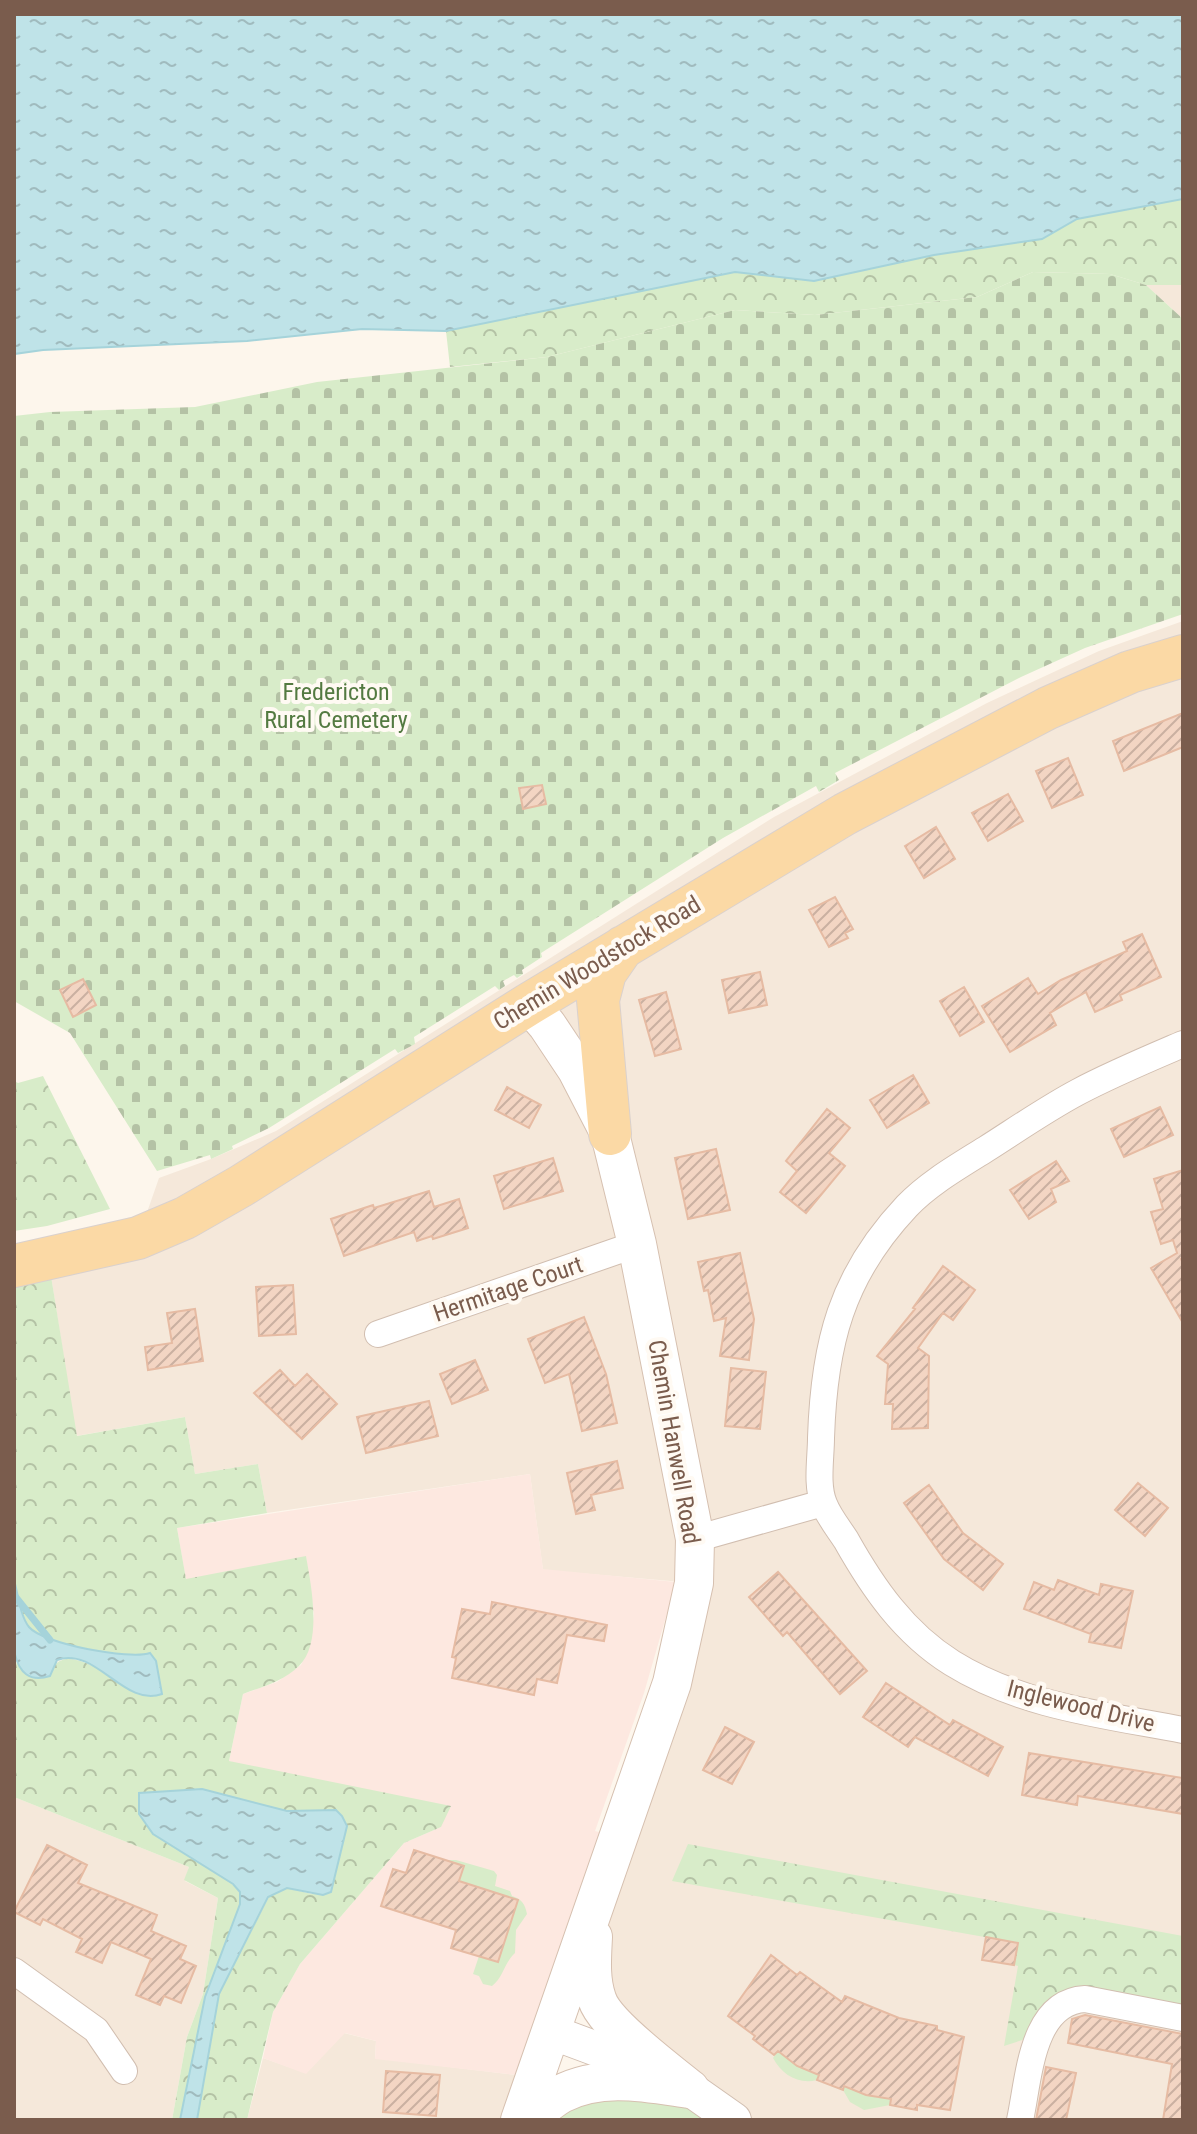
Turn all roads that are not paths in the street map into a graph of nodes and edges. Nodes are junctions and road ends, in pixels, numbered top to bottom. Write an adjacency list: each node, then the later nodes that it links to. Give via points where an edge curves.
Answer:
1 (1183, 656): 2 (main road, Chemin Woodstock Road, via 1130,672 1048,708 845,814)
2 (623, 946): 3 (main road, Chemin Woodstock Road); 5 (main road, via 605,973 598,1000)
3 (529, 1004): 5 (main road, Chemin Hanwell Road, via 577,1070); 7 (main road, Chemin Woodstock Road, via 185,1218 138,1238)
4 (1183, 1044): 9 (street, via 1077,1093 960,1165 909,1204 871,1249 847,1289 822,1388)
5 (610, 1134): 6 (main road, Chemin Hanwell Road)
6 (637, 1244): 8 (street, Hermitage Court); 10 (main road, Chemin Hanwell Road)
7 (14, 1266)
8 (378, 1334)
9 (823, 1503): 10 (street); 11 (street, Inglewood Drive, via 867,1578 904,1625 951,1662 1013,1692)
10 (695, 1539): 12 (main road, Chemin Hanwell Road, via 694,1583 672,1683)
11 (1183, 1730)
12 (593, 1914): 15 (main road, Chemin Hanwell Road); 17 (main road, via 597,2000 615,2024)
13 (14, 1971): 16 (street, via 96,2030)
14 (1183, 2018): 20 (street, via 1069,2000 1038,2035)
15 (551, 2032): 17 (street); 18 (main road, Chemin Hanwell Road)
16 (124, 2071)
17 (690, 2089): 18 (main road, via 592,2083 558,2096); 19 (street)
18 (523, 2120)
19 (734, 2120)
20 (1020, 2120)

